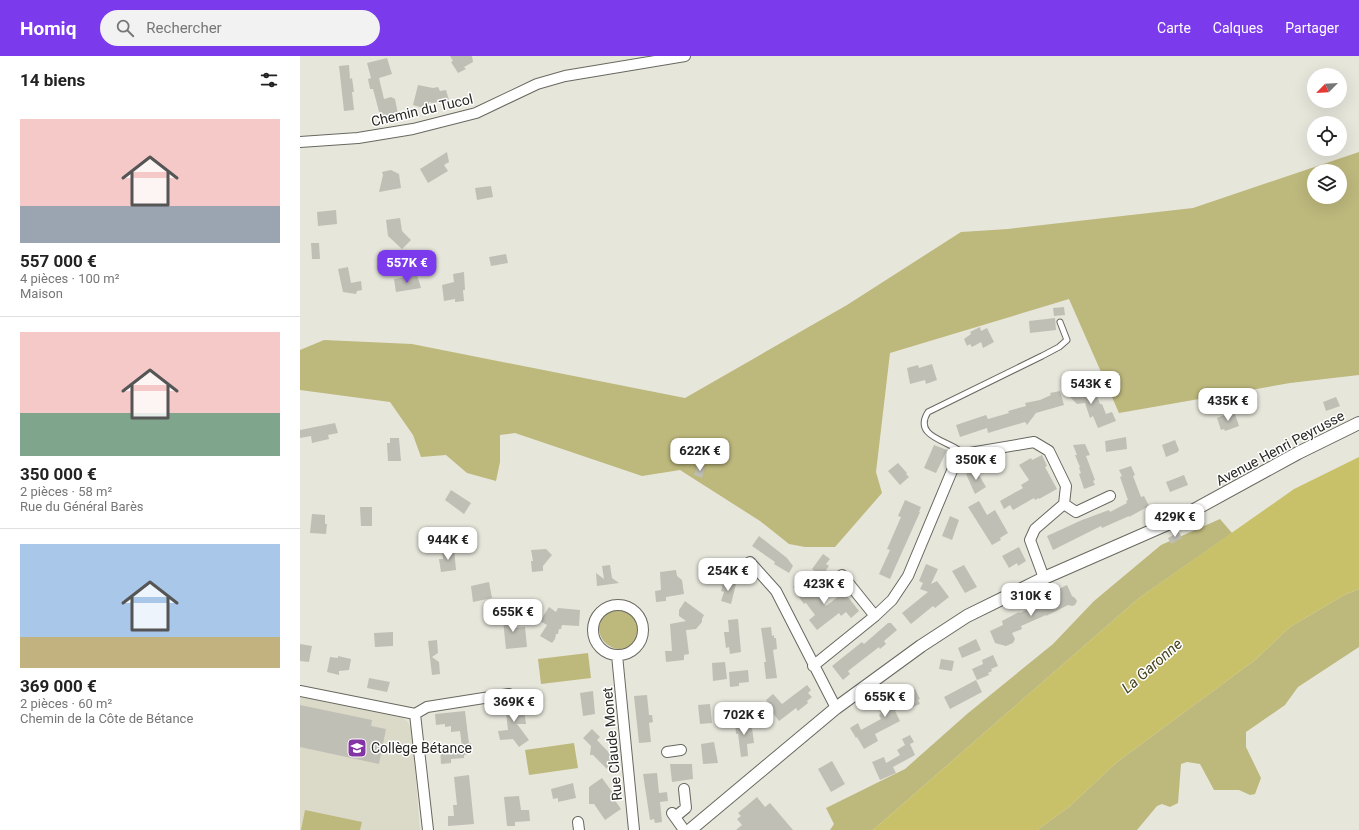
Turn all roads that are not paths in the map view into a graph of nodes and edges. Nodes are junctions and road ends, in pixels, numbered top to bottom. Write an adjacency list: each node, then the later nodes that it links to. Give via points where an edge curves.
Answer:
1 (685, 56): 2 (street, Chemin du Tucol, via 558,78 537,84 476,113 413,129 358,138)
2 (300, 142)
3 (1060, 322): 5 (lane, via 1067,340 1059,347 928,412 924,421 930,435 958,448)
4 (1359, 423): 9 (street, Avenue Henri Peyrusse, via 1298,453 1172,522)
5 (966, 456): 7 (street, via 970,453 1034,442 1049,451 1066,486); 11 (street, via 954,466 908,576 892,600)
6 (1110, 496): 7 (street, via 1076,512)
7 (1064, 504): 9 (street, via 1035,529 1030,540)
8 (750, 562): 13 (street, via 776,591)
9 (1044, 578): 16 (street, Avenue Henri Peyrusse, via 967,616)
10 (828, 588): 11 (street, via 842,574)
11 (875, 616): 13 (street)
12 (618, 655): 12 (street, via 606,652 598,646 593,632 596,616 605,607 622,604 636,611 644,626 641,642 629,653); 22 (street, Rue Claude Monet)
13 (813, 666): 16 (street)
14 (300, 691): 17 (street)
15 (508, 694): 17 (street, via 427,706)
16 (836, 708): 24 (street, Avenue Henri Peyrusse)
17 (415, 714): 21 (street)
18 (681, 750): 19 (street)
19 (667, 752)
20 (684, 789): 23 (street, via 686,808 674,815)
21 (428, 830)
22 (634, 830)
23 (684, 830)
24 (690, 830)

